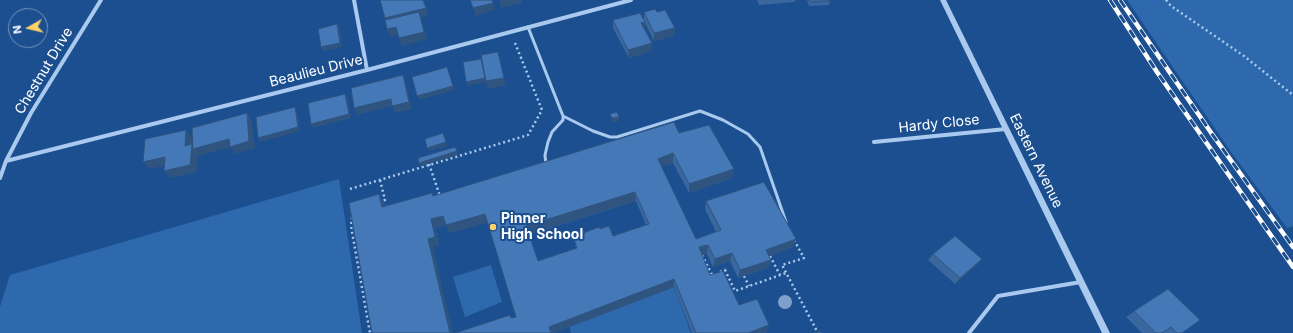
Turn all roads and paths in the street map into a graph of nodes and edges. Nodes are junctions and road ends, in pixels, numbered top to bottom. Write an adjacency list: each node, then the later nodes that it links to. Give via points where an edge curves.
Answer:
1 (101, 0): 13 (street, Chestnut Drive, via 31,113)
2 (354, 0): 8 (street)
3 (631, 0): 6 (street, Beaulieu Drive)
4 (943, 0): 11 (street, Eastern Avenue)
5 (1166, 0): 9 (path)
6 (528, 27): 7 (street, Beaulieu Drive); 10 (lane)
7 (511, 32): 8 (street, Beaulieu Drive); 14 (path, via 542,110 528,135)
8 (367, 70): 13 (street, Beaulieu Drive)
9 (1293, 95)
10 (563, 116): 15 (lane, via 548,142 545,155); 22 (lane, via 610,137 700,111 723,120 748,134 760,147)
11 (1006, 129): 12 (street, Hardy Close); 30 (street, Eastern Avenue)
12 (874, 142)
13 (6, 161): 16 (street, Chestnut Drive)
14 (430, 164): 17 (path); 20 (path)
15 (547, 166)
16 (0, 178)
17 (380, 180): 18 (path); 19 (path, via 385,200)
18 (350, 189)
19 (378, 202)
20 (442, 203)
21 (352, 213): 32 (path)
22 (789, 231): 25 (path, via 804,258 782,266)
23 (702, 255): 26 (path)
24 (770, 256): 27 (path)
25 (786, 272): 27 (path); 33 (path)
26 (712, 275): 29 (path); 31 (path, via 725,270 735,291)
27 (780, 275): 31 (path)
28 (744, 276): 31 (path)
29 (715, 281)
30 (1081, 282): 34 (street, via 998,296); 35 (street, Eastern Avenue)
31 (749, 286)
32 (370, 333)
33 (818, 333)
34 (969, 333)
35 (1106, 333)

